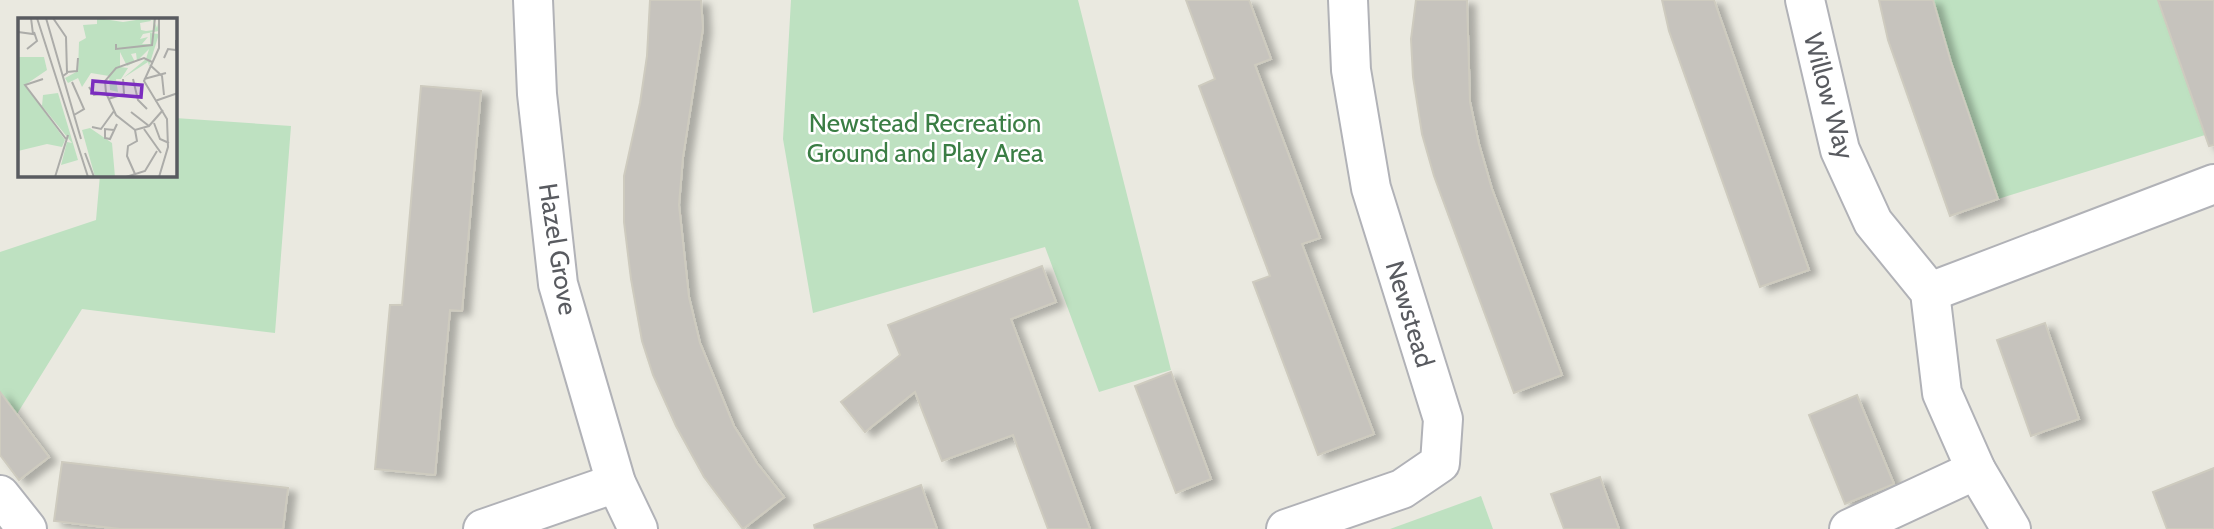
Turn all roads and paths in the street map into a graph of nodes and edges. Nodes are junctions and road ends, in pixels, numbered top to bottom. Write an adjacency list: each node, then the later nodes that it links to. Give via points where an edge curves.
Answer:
1 (533, 0): 7 (street, Hazel Grove, via 537,94 558,284)
2 (1348, 0): 12 (street, Newstead, via 1351,70 1371,188 1443,419 1440,463 1402,489)
3 (1805, 0): 5 (street, Willow Way, via 1840,150 1873,222)
4 (2214, 184): 5 (street)
5 (1930, 292): 6 (street, via 1942,393)
6 (1976, 470): 13 (street); 14 (street)
7 (616, 483): 10 (street); 11 (street, Hazel Grove)
8 (0, 495): 9 (street)
9 (27, 529)
10 (482, 529)
11 (638, 529)
12 (1286, 529)
13 (1849, 529)
14 (2011, 529)

